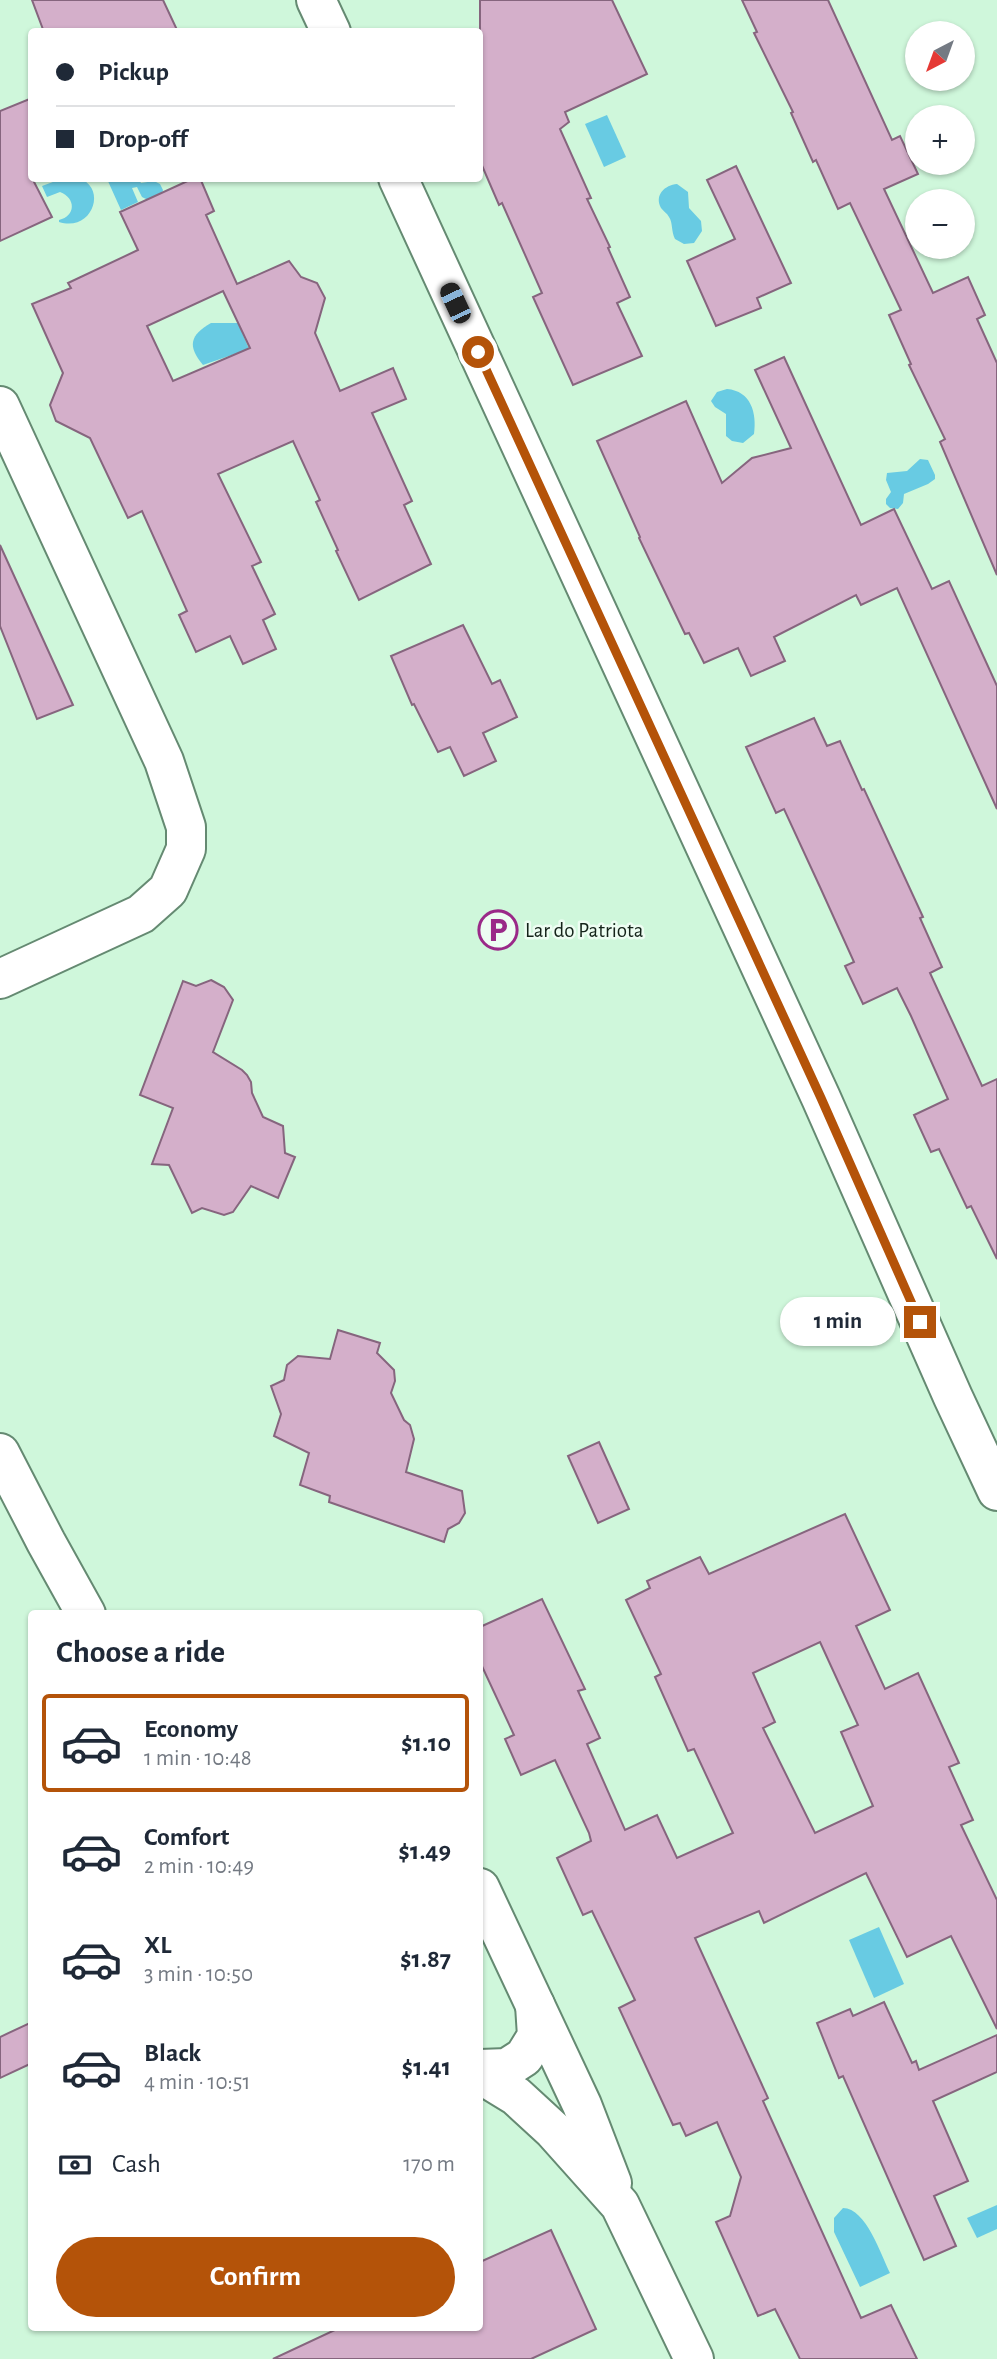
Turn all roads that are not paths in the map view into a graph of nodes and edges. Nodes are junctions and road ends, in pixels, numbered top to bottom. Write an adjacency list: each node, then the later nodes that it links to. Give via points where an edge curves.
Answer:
1 (316, 0): 2 (street)
2 (329, 28)
3 (400, 182): 7 (street)
4 (0, 406): 5 (street, via 164,761 186,827 186,849 168,890 141,914)
5 (0, 979)
6 (2, 1464): 8 (street)
7 (997, 1491)
8 (84, 1610)
9 (483, 1894): 10 (street)
10 (535, 2005): 11 (street, via 537,2036 524,2057 506,2068); 13 (street, via 582,2105)
11 (483, 2071)
12 (483, 2073): 13 (street, via 553,2130)
13 (620, 2205): 14 (street)
14 (694, 2359)

